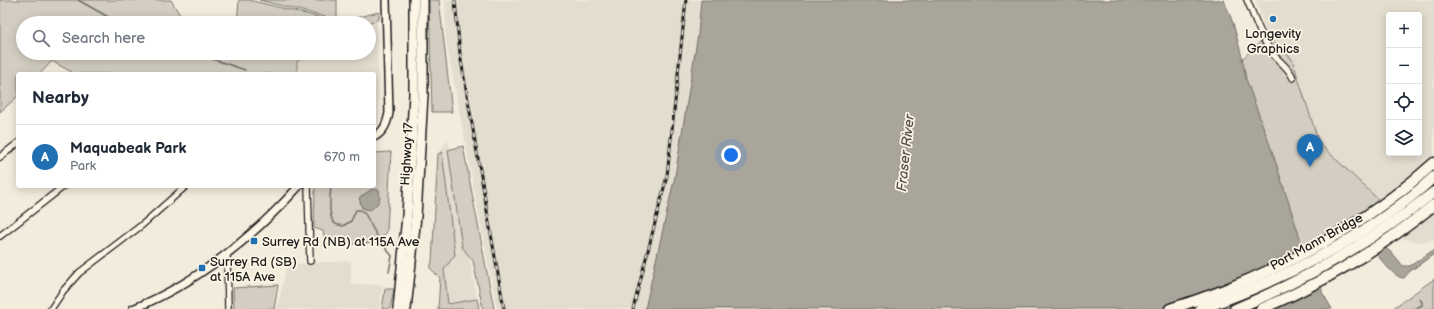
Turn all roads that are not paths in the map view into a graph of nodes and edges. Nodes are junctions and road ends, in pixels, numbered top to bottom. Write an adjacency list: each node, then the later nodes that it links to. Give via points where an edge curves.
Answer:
1 (386, 0): 6 (street, via 389,113 385,127)
2 (414, 0): 23 (highway, Highway 17, via 414,94 407,216)
3 (424, 0): 24 (highway, Highway 17, via 423,95 417,201)
4 (1246, 0): 5 (street, via 1268,46)
5 (1293, 78)
6 (376, 136)
7 (16, 145): 8 (street)
8 (0, 157)
9 (1434, 163): 25 (highway, via 1382,205 1316,246 1256,277)
10 (1434, 177): 26 (highway, Port Mann Bridge, via 1377,221 1321,255 1260,286)
11 (61, 188): 17 (street)
12 (184, 188): 20 (street, via 79,273 63,290)
13 (297, 188): 18 (street, via 259,228)
14 (308, 188): 19 (street)
15 (1434, 192): 27 (highway, Port Mann Bridge, via 1350,252 1298,281)
16 (1434, 205): 28 (highway, via 1361,257 1303,290)
17 (1, 235)
18 (227, 255): 21 (street, via 187,283); 22 (street)
19 (310, 261)
20 (51, 309)
21 (133, 309)
22 (228, 309)
23 (398, 309)
24 (406, 309)
25 (1170, 309)
26 (1200, 309)
27 (1235, 309)
28 (1261, 309)

